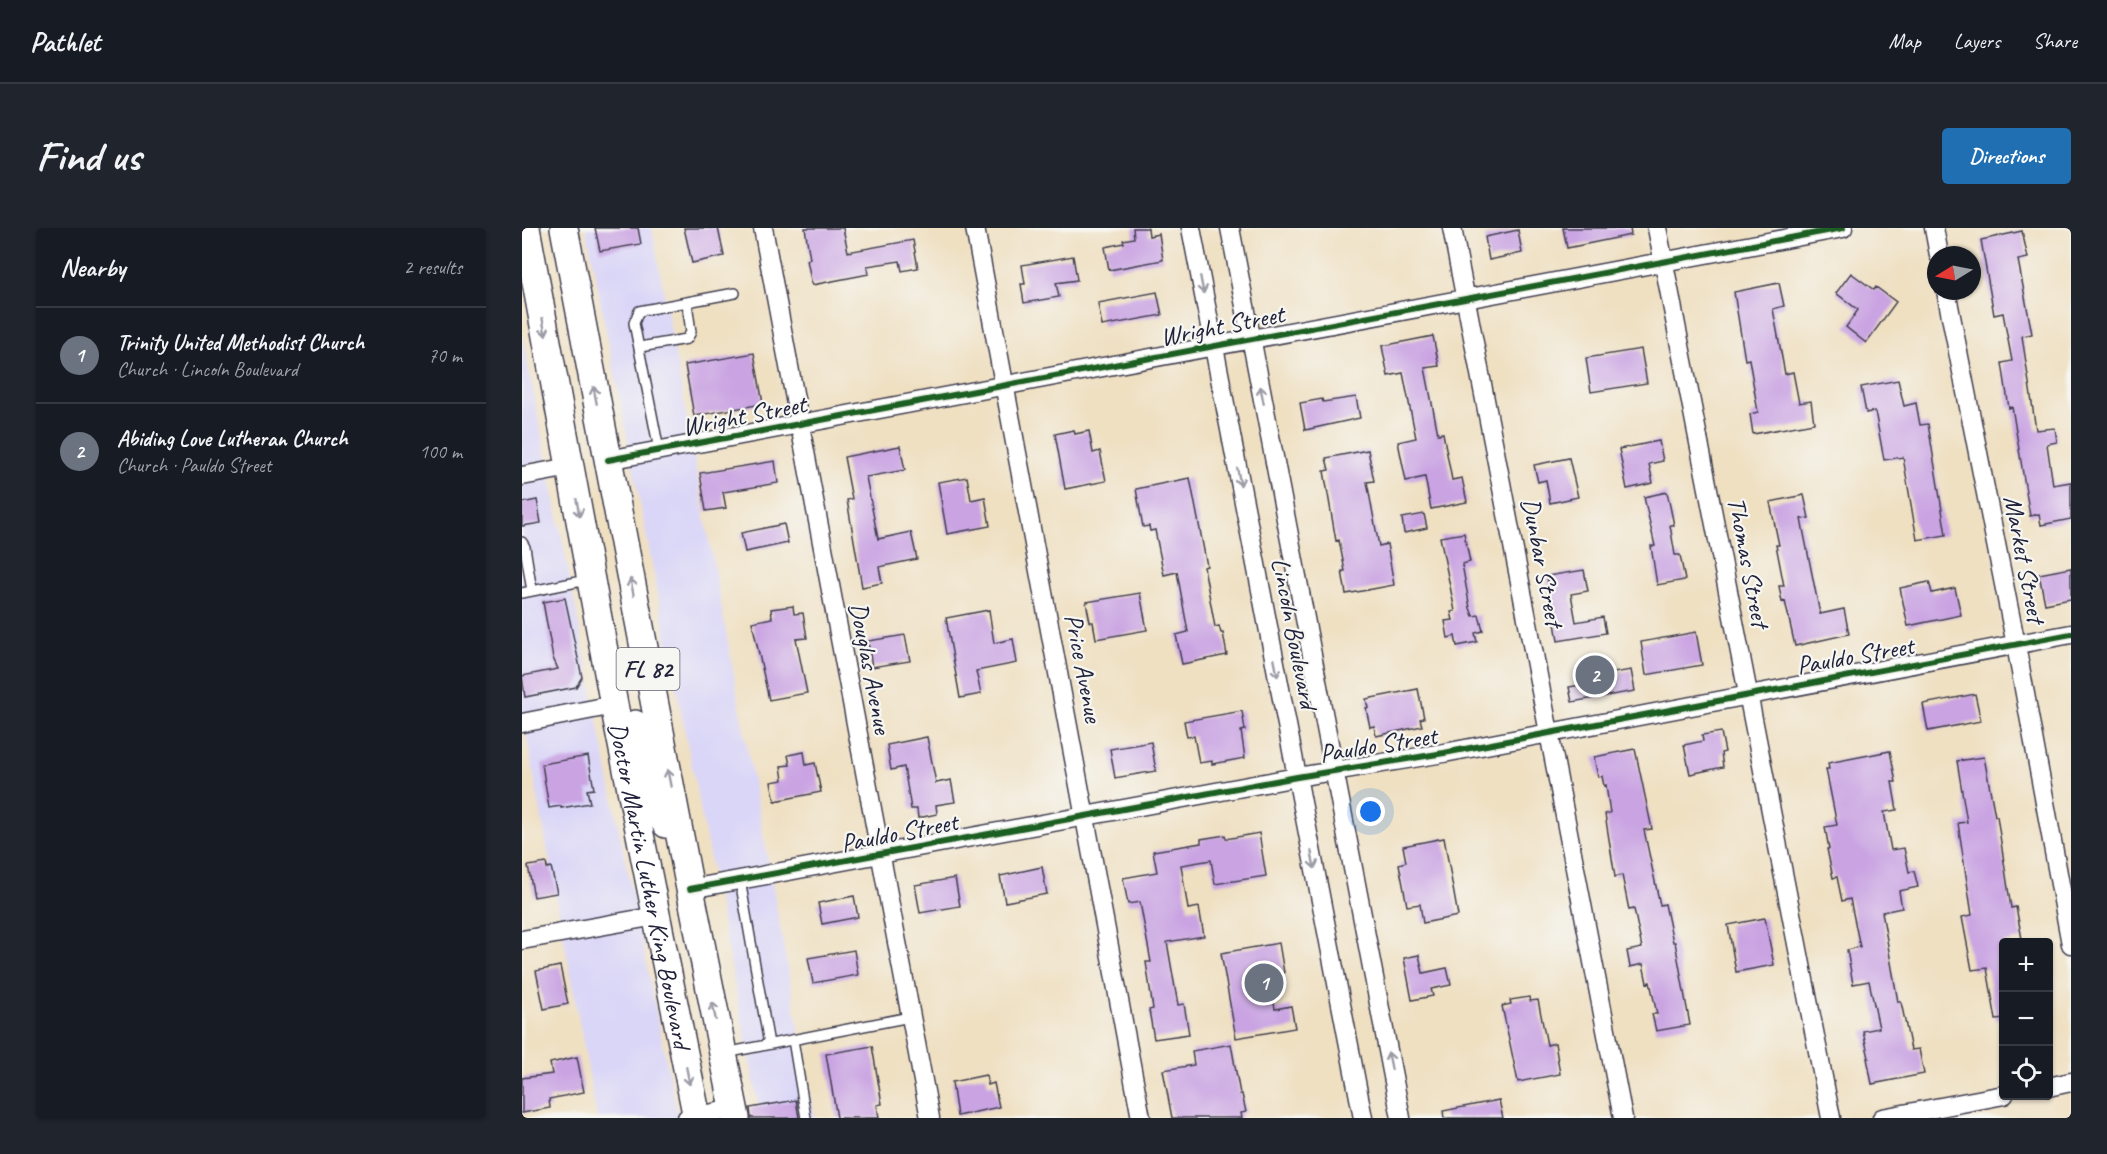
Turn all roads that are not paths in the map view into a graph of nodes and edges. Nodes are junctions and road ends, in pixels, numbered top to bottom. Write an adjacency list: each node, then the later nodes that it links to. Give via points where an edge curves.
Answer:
1 (526, 228): 14 (main road, Doctor Martin Luther King Boulevard / FL 82)
2 (564, 228): 26 (main road, Doctor Martin Luther King Boulevard / FL 82, one-way to 2)
3 (763, 228): 23 (street, Douglas Avenue)
4 (975, 228): 22 (street, Price Avenue)
5 (1191, 228): 20 (street, Lincoln Boulevard, one-way to 20)
6 (1230, 228): 19 (street, Lincoln Boulevard)
7 (1452, 228): 16 (street, Dunbar Street)
8 (1657, 228): 13 (street, Thomas Street)
9 (1843, 228): 11 (street, Wright Street)
10 (1934, 228): 12 (street)
11 (1787, 233): 13 (street, Wright Street)
12 (1937, 246)
13 (1663, 262): 16 (street, Wright Street); 34 (street, Thomas Street)
14 (527, 264): 24 (main road, Doctor Martin Luther King Boulevard / FL 82, one-way to 24)
15 (735, 293): 18 (lane)
16 (1466, 299): 19 (street, Wright Street); 37 (street, Dunbar Street)
17 (1948, 300): 33 (street, Market Street)
18 (687, 303): 21 (lane, via 691,332 687,339); 21 (lane, via 639,311 634,323)
19 (1252, 339): 20 (street, Wright Street); 38 (street, Lincoln Boulevard, one-way to 19)
20 (1215, 346): 22 (street, Wright Street); 39 (street, Lincoln Boulevard, one-way to 39)
21 (640, 347): 25 (lane)
22 (1004, 385): 23 (street, Wright Street); 40 (street, Price Avenue)
23 (800, 424): 25 (street, Wright Street); 42 (street, Douglas Avenue)
24 (563, 430): 26 (main road, via 585,452); 27 (main road, Doctor Martin Luther King Boulevard / FL 82)
25 (660, 450): 26 (street, Wright Street)
26 (608, 460): 41 (main road, Doctor Martin Luther King Boulevard / FL 82, one-way to 26)
27 (570, 467): 28 (street); 30 (main road, Doctor Martin Luther King Boulevard / FL 82, one-way to 30)
28 (522, 476)
29 (522, 542): 31 (lane)
30 (591, 579): 31 (lane); 35 (main road, Doctor Martin Luther King Boulevard / FL 82)
31 (527, 592)
32 (2071, 634): 33 (street, Pauldo Street)
33 (2016, 645): 34 (street, Pauldo Street); 47 (street, Market Street)
34 (1749, 694): 37 (street, Pauldo Street); 63 (street, Thomas Street)
35 (614, 705): 36 (street); 41 (main road, via 633,716 657,810); 45 (main road, Doctor Martin Luther King Boulevard / FL 82)
36 (522, 723)
37 (1548, 733): 38 (street, Pauldo Street); 62 (street, Dunbar Street)
38 (1334, 770): 39 (street, Pauldo Street); 61 (street, Lincoln Boulevard, one-way to 38)
39 (1297, 777): 40 (street, Pauldo Street); 60 (street, Lincoln Boulevard, one-way to 60)
40 (1086, 816): 42 (street, Pauldo Street); 59 (street, Price Avenue)
41 (682, 850): 44 (main road, Doctor Martin Luther King Boulevard / FL 82)
42 (881, 855): 43 (street, Pauldo Street); 48 (street, Douglas Avenue)
43 (740, 880): 44 (street, Pauldo Street); 50 (lane)
44 (690, 889): 51 (main road, Doctor Martin Luther King Boulevard / FL 82, one-way to 44)
45 (656, 916): 46 (street); 56 (main road, Doctor Martin Luther King Boulevard / FL 82, one-way to 56)
46 (522, 940)
47 (2071, 944)
48 (910, 1017): 49 (lane); 58 (street, Douglas Avenue)
49 (793, 1040): 50 (lane); 57 (lane)
50 (769, 1044): 51 (lane)
51 (723, 1053): 55 (main road, Doctor Martin Luther King Boulevard / FL 82)
52 (2071, 1082): 53 (street)
53 (2053, 1085)
54 (1999, 1096): 64 (street)
55 (735, 1114): 56 (street)
56 (693, 1117)
57 (806, 1118)
58 (930, 1118)
59 (1141, 1118)
60 (1363, 1118)
61 (1401, 1118)
62 (1623, 1118)
63 (1831, 1118)
64 (1882, 1118)

